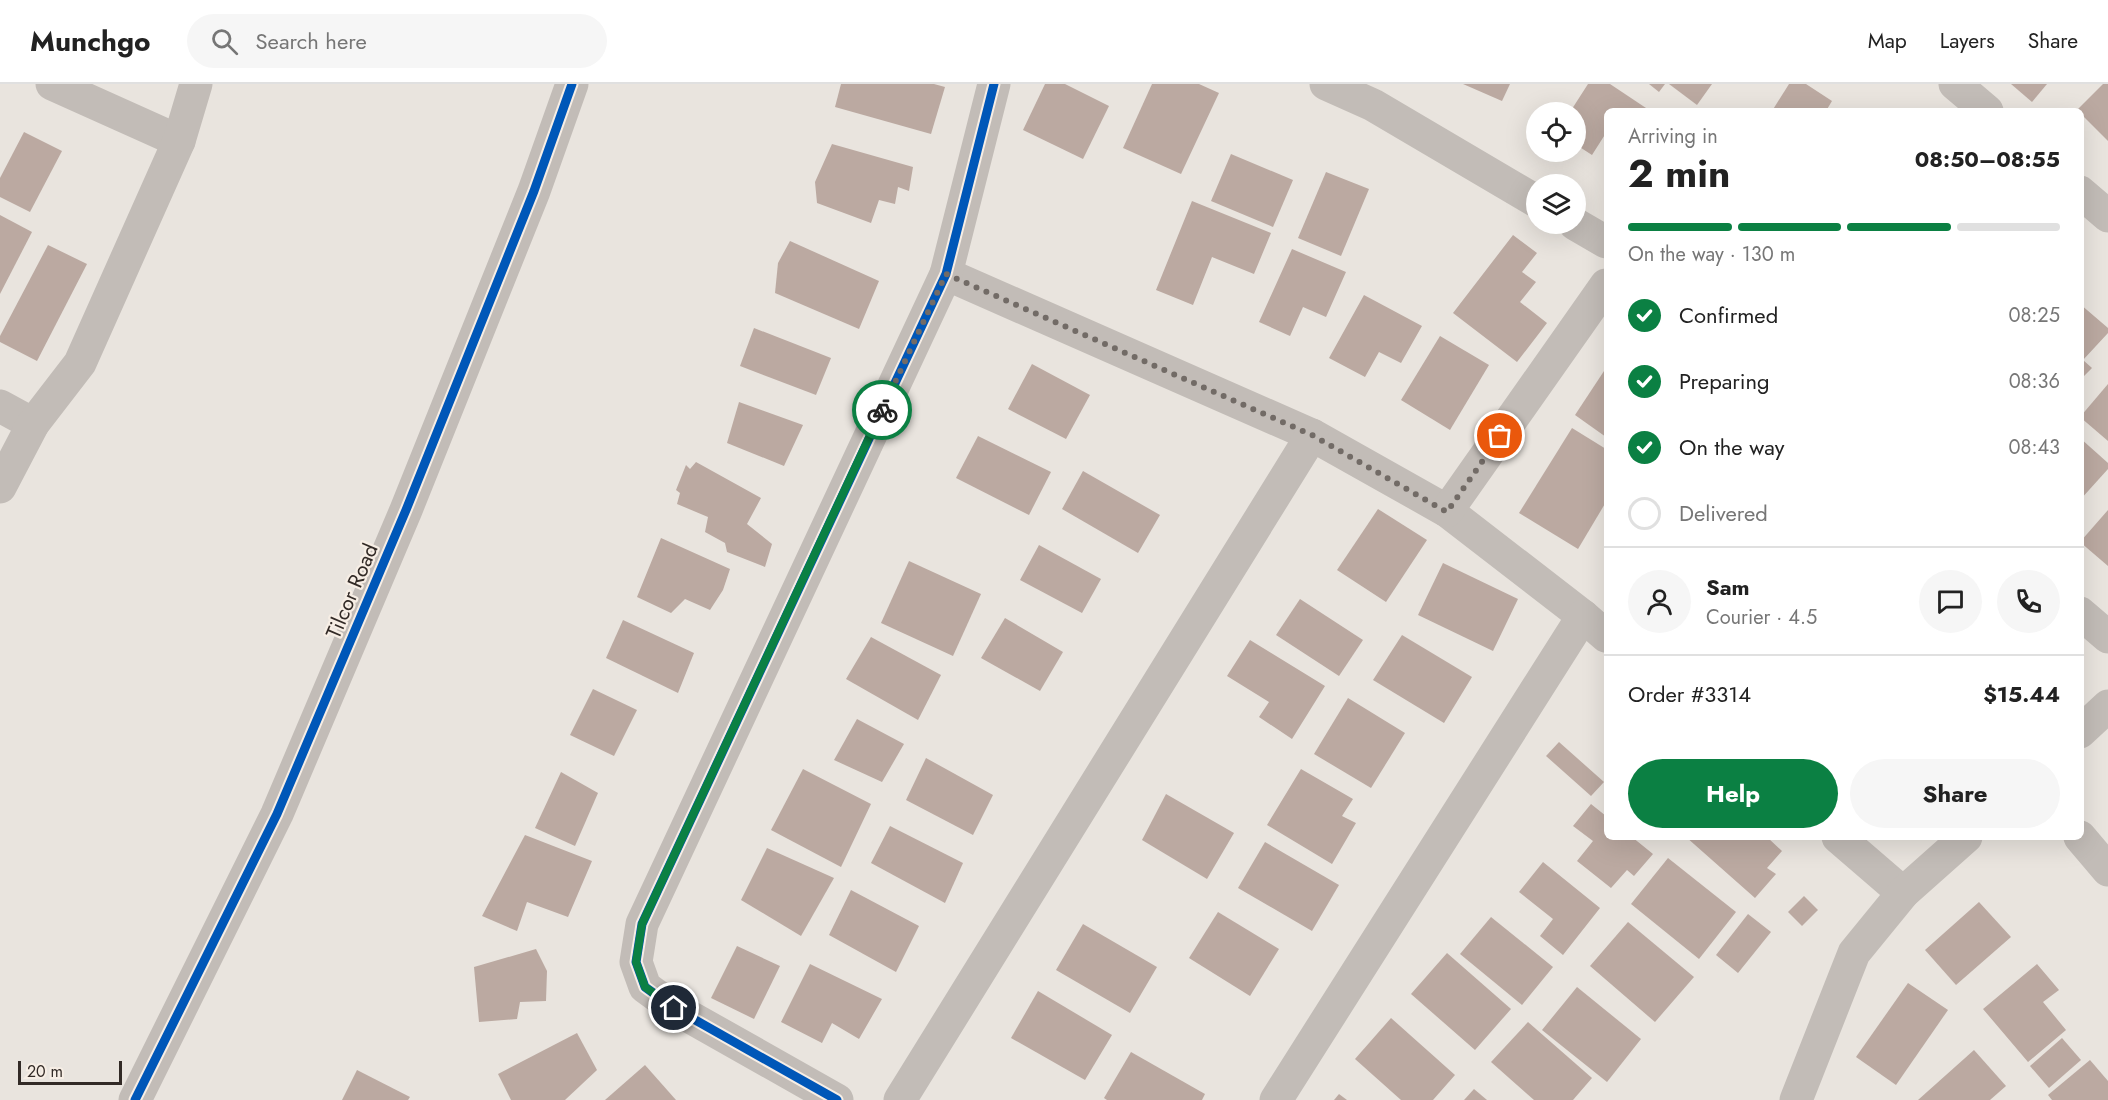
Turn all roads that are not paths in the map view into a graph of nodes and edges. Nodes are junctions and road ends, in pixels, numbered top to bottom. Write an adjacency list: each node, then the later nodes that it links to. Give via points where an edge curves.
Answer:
1 (52, 84): 8 (street)
2 (196, 84): 8 (street)
3 (572, 84): 31 (street, Tilcor Road, via 534,191 410,499 277,814)
4 (994, 84): 14 (street)
5 (1326, 84): 9 (street, via 1373,105)
6 (1955, 84): 7 (street)
7 (1983, 108)
8 (179, 141): 17 (street, via 80,363)
9 (1526, 195)
10 (2084, 195): 11 (street)
11 (2108, 216)
12 (1586, 230): 13 (street)
13 (1604, 241)
14 (946, 274): 18 (street); 32 (street, via 642,924 636,962 645,987 674,1008)
15 (1604, 288): 20 (street)
16 (0, 406): 17 (street)
17 (33, 424): 19 (street)
18 (1312, 435): 20 (street); 33 (street)
19 (0, 487)
20 (1447, 512): 22 (street)
21 (2084, 616): 23 (street)
22 (1595, 626): 34 (street)
23 (2108, 637)
24 (2108, 706): 25 (street)
25 (2084, 728)
26 (1841, 840): 30 (street)
27 (1963, 840): 30 (street)
28 (2083, 840): 29 (street)
29 (2108, 870)
30 (1903, 893): 35 (street, via 1854,953)
31 (135, 1100)
32 (837, 1100)
33 (900, 1100)
34 (1276, 1100)
35 (1796, 1100)

